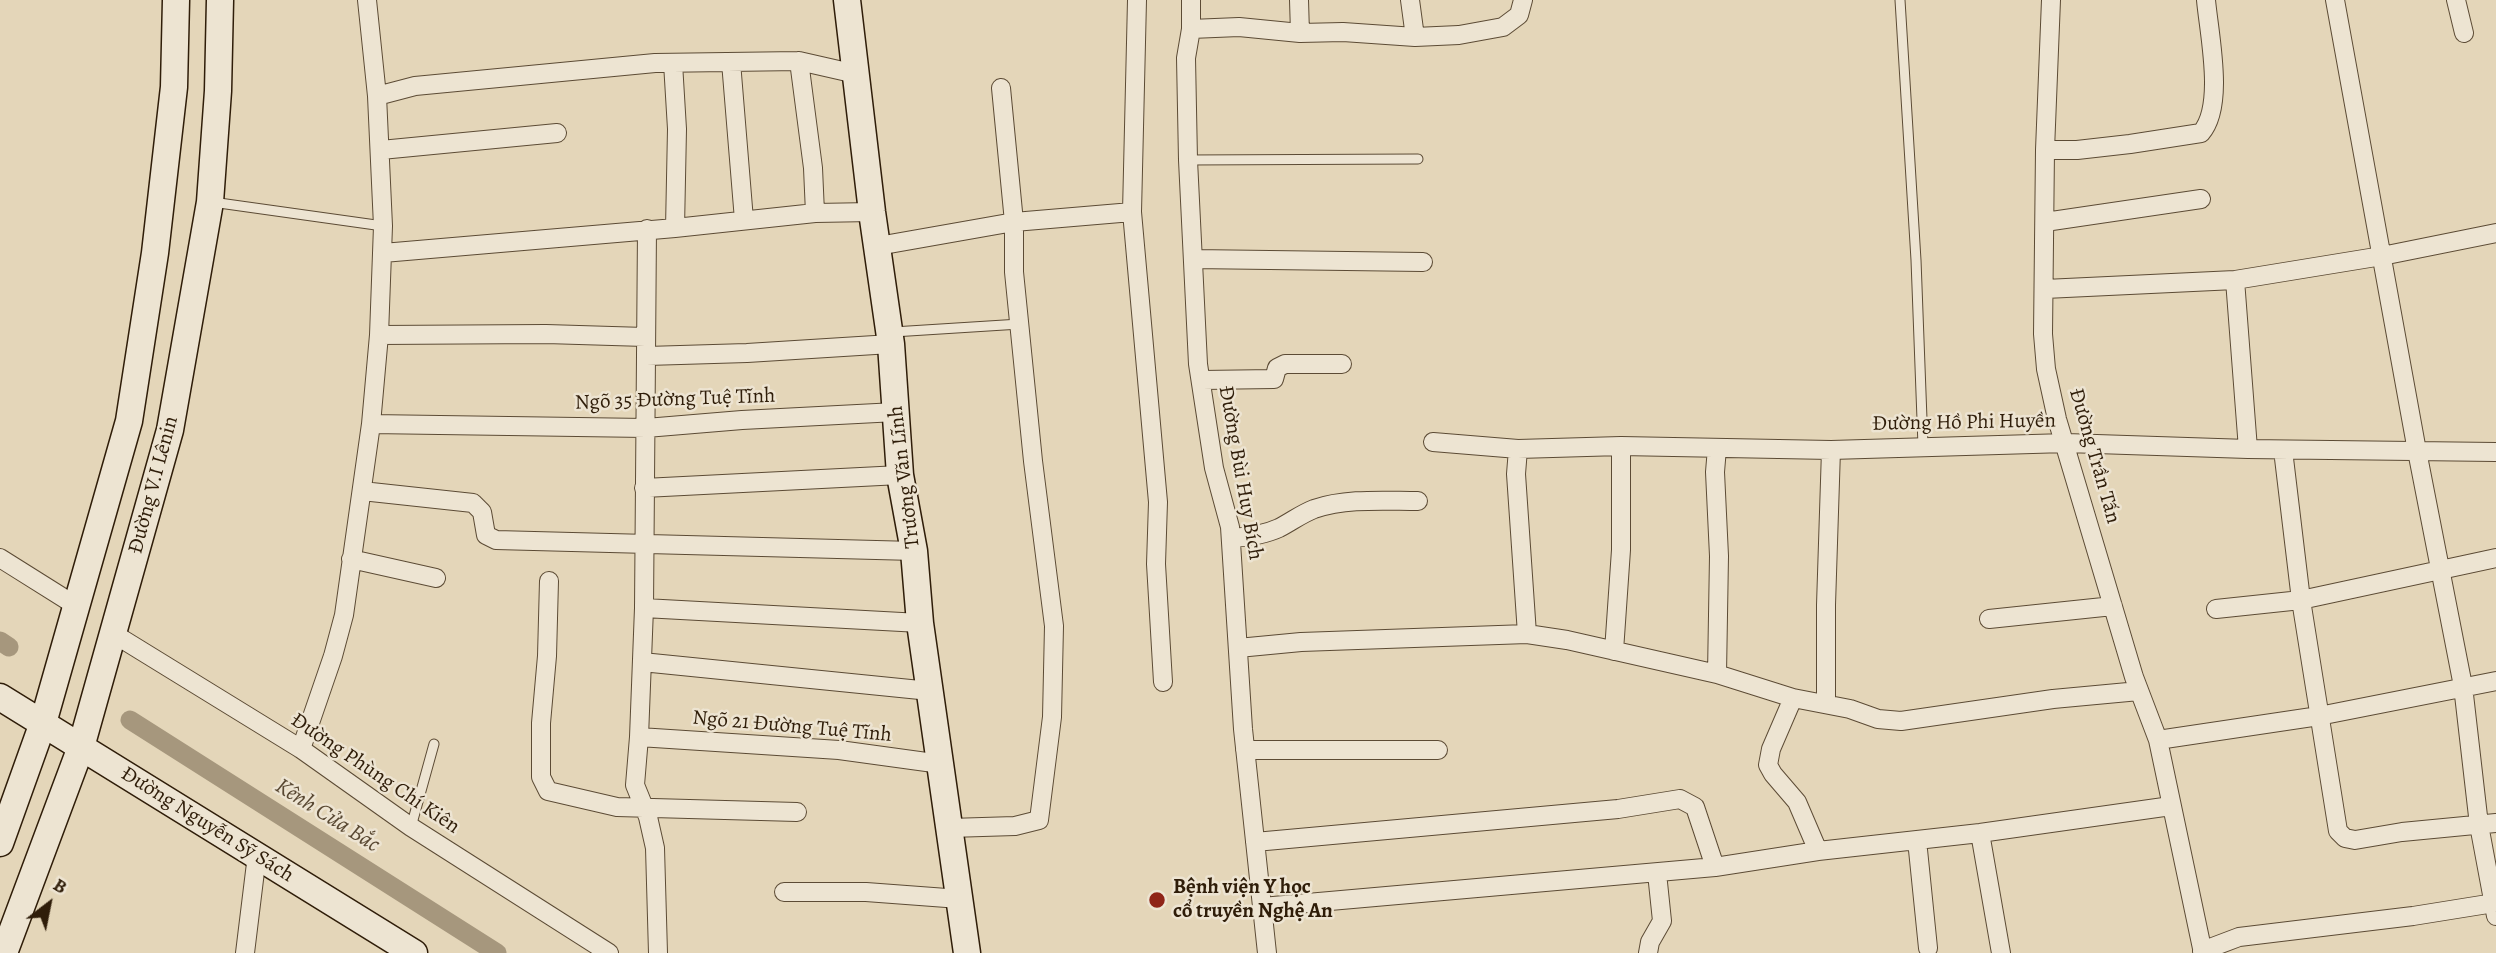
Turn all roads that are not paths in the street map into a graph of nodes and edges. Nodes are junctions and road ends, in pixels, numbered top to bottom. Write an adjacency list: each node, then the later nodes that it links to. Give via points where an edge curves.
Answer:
1 (176, 0): 85 (main road, Đường V.I Lênin, via 174,86 159,225 130,421)
2 (220, 0): 31 (main road, Đường V.I Lênin)
3 (367, 0): 24 (street)
4 (847, 0): 22 (main road, Trương Văn Lĩnh)
5 (1137, 0): 33 (street)
6 (1191, 0): 15 (street, Đường Bùi Huy Bích)
7 (1299, 0): 16 (street)
8 (1410, 0): 18 (street)
9 (1523, 0): 18 (street, via 1519,15 1503,27)
10 (1899, 0): 62 (lane)
11 (2051, 0): 27 (street, Đường Trần Tấn)
12 (2206, 0): 27 (street, via 2214,86 2211,110 2201,133)
13 (2335, 0): 44 (street)
14 (2456, 0): 17 (street)
15 (1191, 29): 16 (street, via 1239,27); 29 (street, Đường Bùi Huy Bích, via 1186,58)
16 (1300, 33): 18 (street)
17 (2464, 33)
18 (1415, 37)
19 (799, 61): 20 (street); 22 (street); 34 (street)
20 (731, 62): 21 (street); 35 (street)
21 (673, 63): 24 (street, via 415,86); 39 (street)
22 (856, 74): 32 (main road, Trương Văn Lĩnh)
23 (1001, 88): 36 (street)
24 (377, 96): 26 (street)
25 (557, 132): 26 (street)
26 (381, 150): 38 (street)
27 (2045, 150): 37 (street, Đường Trần Tấn)
28 (1418, 159): 29 (lane)
29 (1188, 160): 45 (street, Đường Bùi Huy Bích)
30 (2201, 200): 37 (street)
31 (210, 202): 38 (lane); 90 (main road, Đường V.I Lênin, via 170,430)
32 (872, 212): 34 (street); 42 (main road, Trương Văn Lĩnh)
33 (1132, 212): 36 (street); 97 (street, via 1158,502 1156,564)
34 (816, 213): 35 (street)
35 (744, 220): 39 (street)
36 (1014, 222): 42 (street); 49 (street)
37 (2045, 222): 48 (street, Đường Trần Tấn)
38 (383, 226): 43 (street)
39 (675, 228): 40 (street)
40 (647, 229): 43 (street); 51 (street)
41 (2496, 233): 44 (street)
42 (878, 246): 52 (main road, Trương Văn Lĩnh)
43 (383, 253): 50 (street)
44 (2382, 256): 47 (street); 68 (street)
45 (1193, 259): 46 (street); 55 (street, Đường Bùi Huy Bích)
46 (1423, 261)
47 (2235, 280): 48 (street); 65 (street)
48 (2045, 289): 60 (street, Đường Trần Tấn, via 2046,369)
49 (1020, 324): 52 (lane); 119 (street, via 1054,626 1052,718 1042,808 1039,820 1029,824)
50 (379, 335): 51 (street); 57 (street)
51 (645, 337): 53 (street)
52 (891, 338): 53 (street, via 747,353); 56 (main road, Trương Văn Lĩnh)
53 (647, 356): 58 (street)
54 (1342, 364): 55 (street, via 1285,364 1277,368 1274,379)
55 (1202, 380): 74 (street, Đường Bùi Huy Bích, via 1211,455)
56 (897, 412): 58 (street, Ngõ 35 Đường Tuệ Tĩnh); 70 (main road, Trương Văn Lĩnh)
57 (371, 424): 58 (street, Ngõ 35 Đường Tuệ Tĩnh); 72 (street)
58 (646, 428): 71 (street)
59 (1433, 442): 64 (street, Đường Hồ Phi Huyền)
60 (2066, 443): 62 (street, Đường Hồ Phi Huyền); 65 (street, Đường Hồ Phi Huyền); 84 (street, Đường Trần Tấn)
61 (1620, 446): 63 (street, Đường Hồ Phi Huyền); 64 (street, Đường Hồ Phi Huyền); 93 (street)
62 (1923, 446): 66 (street, Đường Hồ Phi Huyền)
63 (1717, 448): 66 (street, Đường Hồ Phi Huyền); 95 (street)
64 (1518, 449): 91 (street)
65 (2248, 449): 67 (street, Đường Hồ Phi Huyền)
66 (1831, 450): 103 (street)
67 (2283, 450): 68 (street, Đường Hồ Phi Huyền); 83 (street)
68 (2417, 451): 69 (street, Đường Hồ Phi Huyền); 80 (street)
69 (2496, 452)
70 (900, 475): 71 (street); 76 (main road, Trương Văn Lĩnh)
71 (645, 488): 75 (street)
72 (362, 491): 75 (street, via 473,503 482,512 486,536 496,540); 79 (street)
73 (1418, 501): 74 (street, via 1331,504 1256,536)
74 (1231, 538): 92 (street, Đường Bùi Huy Bích)
75 (646, 545): 76 (street); 86 (street)
76 (914, 551): 89 (main road, Trương Văn Lĩnh)
77 (0, 558): 85 (street)
78 (2496, 558): 80 (street)
79 (351, 559): 81 (street); 110 (street, via 344,615)
80 (2442, 569): 83 (street); 98 (street)
81 (436, 578)
82 (549, 581): 115 (street, via 541,777 548,791 563,796)
83 (2301, 600): 87 (street); 104 (street)
84 (2113, 606): 88 (street); 100 (street, Đường Trần Tấn)
85 (78, 607): 105 (main road, Đường V.I Lênin)
86 (645, 608): 89 (street); 94 (street)
87 (2216, 609)
88 (1989, 619)
89 (920, 623): 99 (main road, Trương Văn Lĩnh)
90 (114, 634): 109 (main road, Đường V.I Lênin); 110 (street, Đường Phùng Chí Kiên)
91 (1527, 634): 92 (street); 93 (street)
92 (1238, 648): 111 (street, Đường Bùi Huy Bích)
93 (1614, 650): 95 (street)
94 (642, 662): 99 (street); 106 (street)
95 (1717, 674): 102 (street)
96 (2496, 681): 98 (street)
97 (1163, 682)
98 (2463, 686): 104 (street); 117 (street)
99 (930, 691): 113 (main road, Trương Văn Lĩnh)
100 (2139, 691): 103 (street, via 1914,720 1878,719); 107 (street, Đường Trần Tấn)
101 (0, 697): 105 (main road, Đường Nguyễn Sỹ Sách)
102 (1793, 698): 103 (street); 124 (street, via 1768,765 1797,802)
103 (1826, 704)
104 (2319, 716): 107 (street); 117 (street, via 2338,831 2345,838)
105 (43, 723): 109 (main road, Đường Nguyễn Sỹ Sách); 123 (main road, Đường V.I Lênin)
106 (639, 737): 113 (street, Ngõ 21 Đường Tuệ Tĩnh, via 839,750); 115 (street, via 635,785)
107 (2158, 740): 114 (street, Đường Trần Tấn)
108 (434, 744): 118 (lane)
109 (81, 747): 125 (main road, Đường Nguyễn Sỹ Sách); 134 (main road, Đường V.I Lênin)
110 (301, 749): 118 (street, Đường Phùng Chí Kiên)
111 (1245, 750): 112 (street); 122 (street, Đường Bùi Huy Bích)
112 (1438, 750)
113 (941, 764): 119 (main road, Trương Văn Lĩnh)
114 (2172, 806): 120 (street); 133 (street, Đường Trần Tấn)
115 (644, 808): 116 (street); 138 (street, via 655,848)
116 (797, 812)
117 (2488, 824): 131 (street)
118 (411, 827): 137 (street, Đường Phùng Chí Kiên)
119 (950, 828): 129 (main road, Trương Văn Lĩnh)
120 (1980, 834): 121 (street); 142 (street)
121 (1917, 840): 124 (street); 132 (street)
122 (1255, 842): 126 (street, via 1618,809 1680,799 1695,807); 130 (street, Đường Bùi Huy Bích)
123 (0, 843)
124 (1818, 851): 126 (street)
125 (257, 855): 135 (street); 136 (main road, Đường Nguyễn Sỹ Sách)
126 (1715, 867): 127 (street)
127 (1657, 873): 130 (street); 141 (street, via 1662,921)
128 (784, 892): 129 (street)
129 (960, 899): 139 (main road, Trương Văn Lĩnh)
130 (1262, 906): 140 (street, Đường Bùi Huy Bích)
131 (2495, 910): 133 (street, via 2239,937)
132 (1928, 948)
133 (2202, 952)
134 (4, 953)
135 (245, 953)
136 (414, 953)
137 (609, 953)
138 (659, 953)
139 (968, 953)
140 (1267, 953)
141 (1648, 953)
142 (2001, 953)

